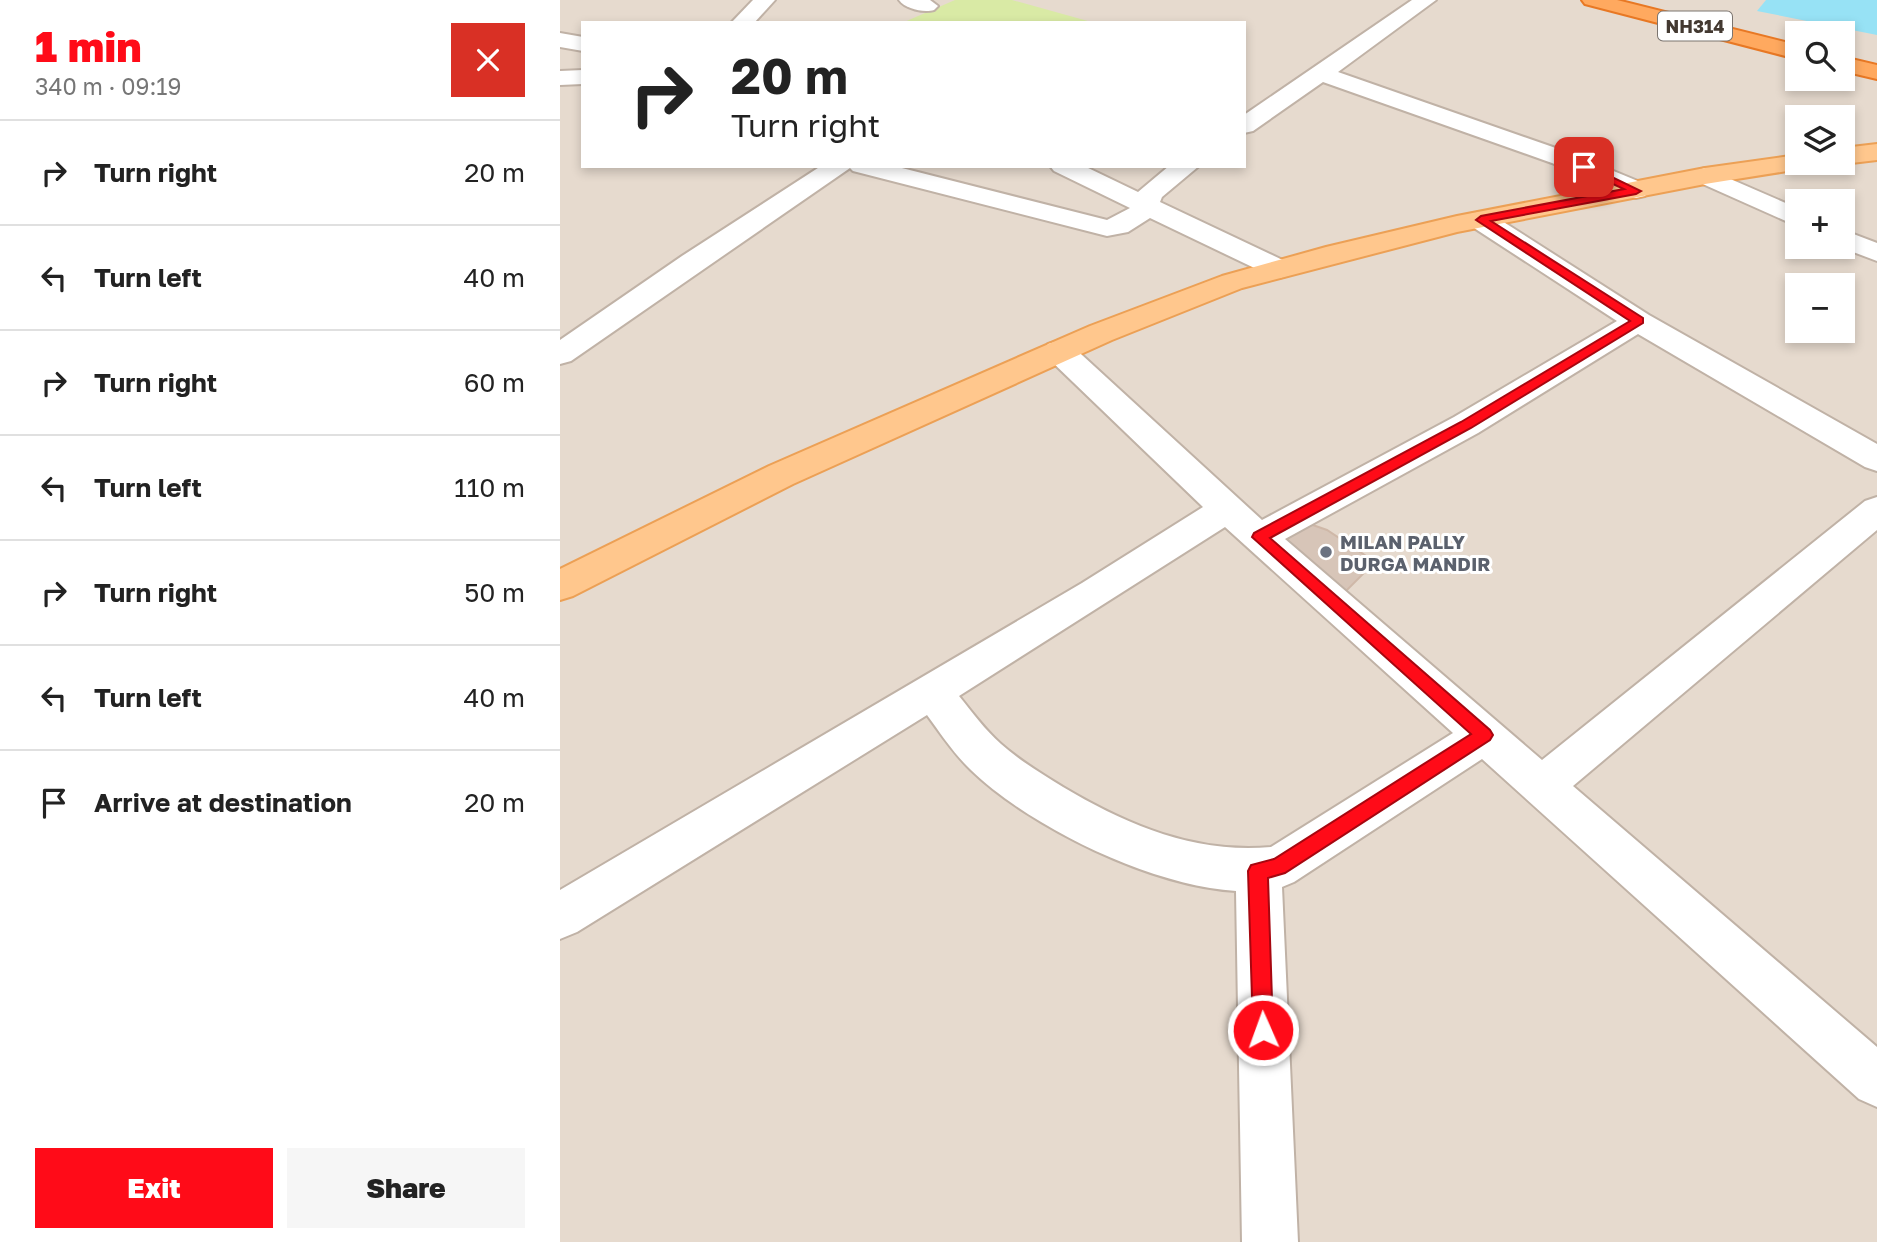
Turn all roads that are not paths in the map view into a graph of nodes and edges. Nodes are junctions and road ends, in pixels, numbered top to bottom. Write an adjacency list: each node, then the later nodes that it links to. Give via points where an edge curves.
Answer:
1 (765, 0): 4 (street)
2 (1426, 0): 10 (street)
3 (1592, 0): 7 (highway, NH314)
4 (744, 21)
5 (560, 40): 6 (street)
6 (581, 44)
7 (1785, 49)
8 (1855, 67): 9 (highway)
9 (1877, 72)
10 (1320, 74): 14 (street); 24 (street, via 1561,158)
11 (581, 77): 12 (street)
12 (560, 79)
13 (1246, 99): 14 (street)
14 (1273, 106): 15 (street)
15 (1246, 125)
16 (1877, 152): 17 (main road)
17 (1855, 155)
18 (1785, 165): 23 (main road)
19 (836, 168): 33 (street)
20 (871, 168): 25 (street, via 1098,228 1118,226)
21 (1067, 168): 25 (street)
22 (1183, 168): 25 (street, via 1150,193)
23 (1705, 176): 24 (main road); 26 (street)
24 (1636, 191): 27 (main road)
25 (1145, 207): 30 (street)
26 (1785, 213)
27 (1481, 220): 30 (main road); 31 (street)
28 (1855, 243): 29 (street)
29 (1877, 253)
30 (1279, 269): 32 (main road, via 1232,282)
31 (1638, 321): 34 (street); 37 (street, via 1466,425)
32 (1059, 351): 35 (street); 38 (main road)
33 (560, 354)
34 (1877, 459)
35 (1227, 509): 37 (street); 39 (street)
36 (1877, 510): 41 (street)
37 (1260, 537): 40 (street)
38 (567, 575)
39 (932, 692): 42 (street, via 979,751 1079,820 1151,851 1229,871); 43 (street)
40 (1484, 735): 41 (street); 42 (street, via 1278,867)
41 (1541, 786): 44 (street)
42 (1258, 871): 45 (street)
43 (560, 916)
44 (1877, 1081)
45 (1270, 1242)

